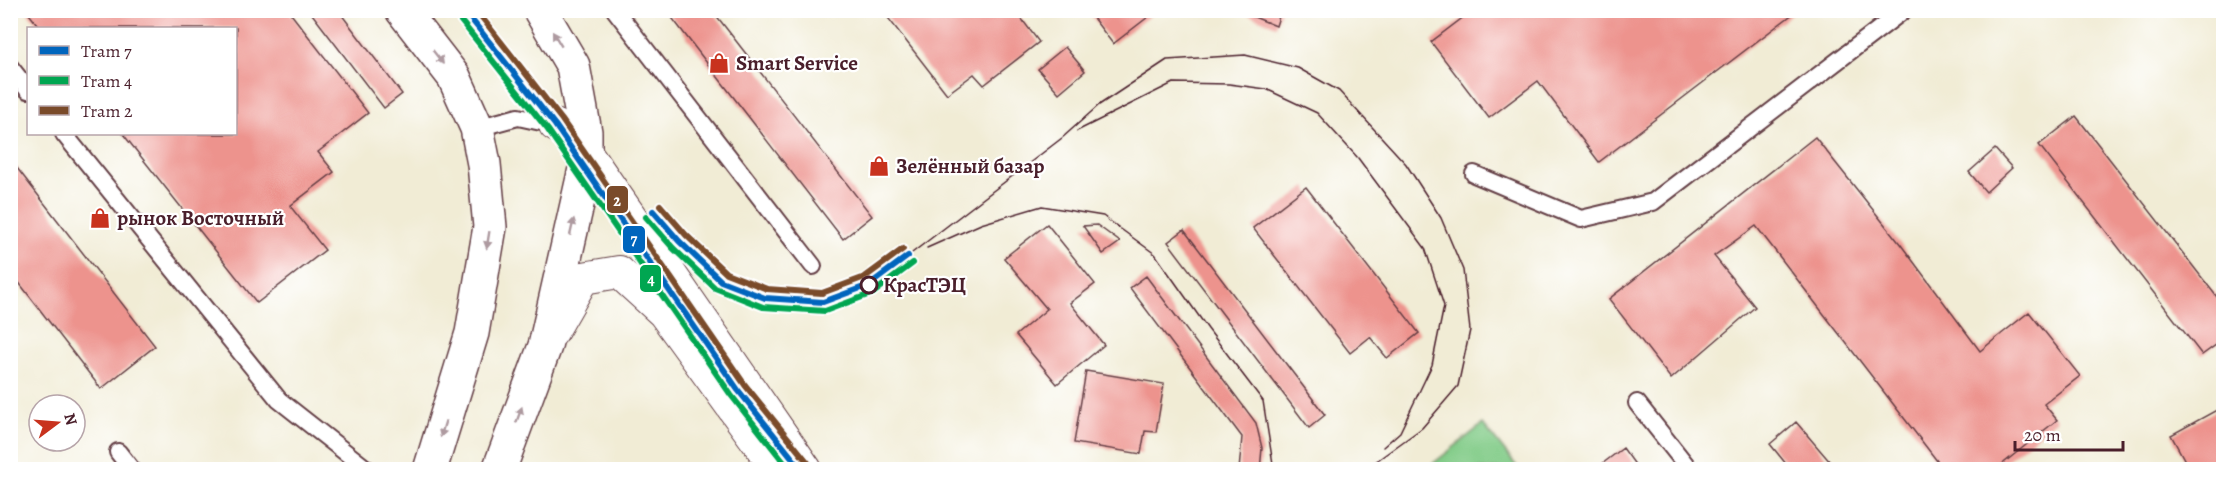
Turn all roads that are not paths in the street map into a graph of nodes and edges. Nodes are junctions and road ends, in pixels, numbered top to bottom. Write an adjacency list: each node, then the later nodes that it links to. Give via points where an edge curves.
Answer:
1 (402, 10): 8 (highway, one-way to 8, via 454,77)
2 (540, 10): 10 (highway, one-way to 2, via 573,66)
3 (615, 10): 12 (lane)
4 (1904, 10): 11 (lane, via 1653,202 1581,219)
5 (10, 67): 6 (lane)
6 (27, 89)
7 (555, 125): 8 (lane, via 518,117); 10 (street)
8 (477, 128): 18 (highway, one-way to 18, via 490,227 472,333)
9 (65, 135): 17 (lane, via 279,399)
10 (585, 151): 13 (highway, one-way to 10, via 585,169); 21 (street)
11 (1474, 174)
12 (813, 266)
13 (544, 346): 19 (highway, one-way to 13); 20 (street, via 583,278 619,272 664,313)
14 (1637, 403): 22 (lane)
15 (118, 452): 16 (lane)
16 (132, 470)
17 (368, 470)
18 (430, 470)
19 (499, 470)
20 (778, 470)
21 (806, 470)
22 (1690, 470)

